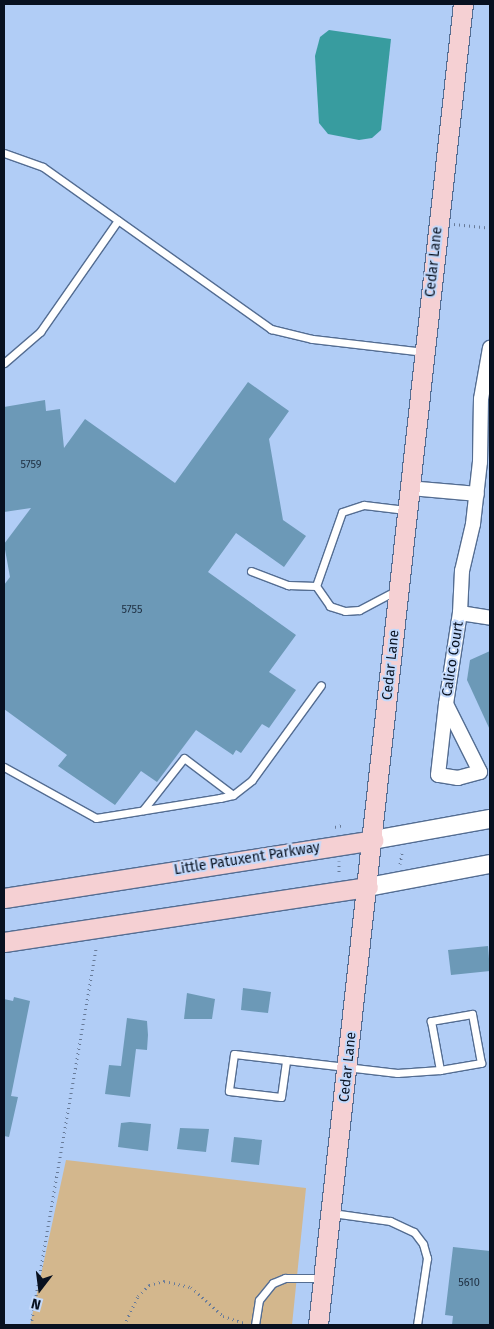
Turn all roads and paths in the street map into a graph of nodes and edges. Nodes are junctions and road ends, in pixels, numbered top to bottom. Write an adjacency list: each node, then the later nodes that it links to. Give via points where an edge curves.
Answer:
1 (463, 4): 4 (main road, Cedar Lane)
2 (4, 153): 3 (lane, via 43,167)
3 (118, 220): 7 (lane, via 271,330 312,339); 8 (lane, via 40,332)
4 (438, 221): 5 (path); 7 (main road, Cedar Lane)
5 (490, 228)
6 (490, 348): 9 (street, Calico Court)
7 (425, 352): 10 (main road, Cedar Lane)
8 (4, 363)
9 (488, 375): 11 (street, Calico Court, via 479,418)
10 (409, 488): 11 (street); 12 (main road, Cedar Lane)
11 (476, 494): 16 (street, Calico Court, via 462,571)
12 (407, 510): 14 (lane, via 364,505 342,512); 15 (main road, Cedar Lane)
13 (251, 571): 14 (lane, via 288,585)
14 (316, 586): 15 (lane, via 330,606 345,611 373,604)
15 (399, 588): 24 (main road, Cedar Lane)
16 (460, 614): 17 (street); 19 (street, Calico Court)
17 (490, 618)
18 (321, 685): 21 (lane, via 261,769)
19 (446, 704): 19 (street, Calico Court, via 438,775 458,778 480,772)
20 (4, 767): 22 (lane, via 96,818)
21 (233, 795): 22 (lane); 22 (lane, via 184,758)
22 (143, 810)
23 (490, 819): 24 (street, Little Patuxent Parkway)
24 (373, 840): 30 (main road, Cedar Lane); 31 (main road, Little Patuxent Parkway)
25 (402, 852): 28 (path)
26 (339, 856): 29 (path)
27 (490, 864): 30 (street)
28 (399, 871)
29 (339, 874)
30 (368, 887): 32 (main road); 35 (main road, Cedar Lane)
31 (4, 898)
32 (4, 942)
33 (96, 948): 39 (path)
34 (286, 1060): 34 (lane, via 281,1097 229,1091 234,1054); 35 (lane)
35 (349, 1068): 36 (lane, via 397,1073); 37 (main road, Cedar Lane)
36 (440, 1070): 36 (lane, via 481,1063 472,1014 431,1021)
37 (331, 1213): 38 (main road, Cedar Lane); 43 (lane, via 390,1221 414,1232 423,1244 426,1258)
38 (323, 1278): 41 (lane, via 285,1278 272,1283 259,1300); 42 (main road, Cedar Lane)
39 (31, 1325)
40 (124, 1325): 41 (path, via 138,1296 150,1285 164,1281 191,1287 233,1322)
41 (255, 1325)
42 (318, 1325)
43 (417, 1325)

